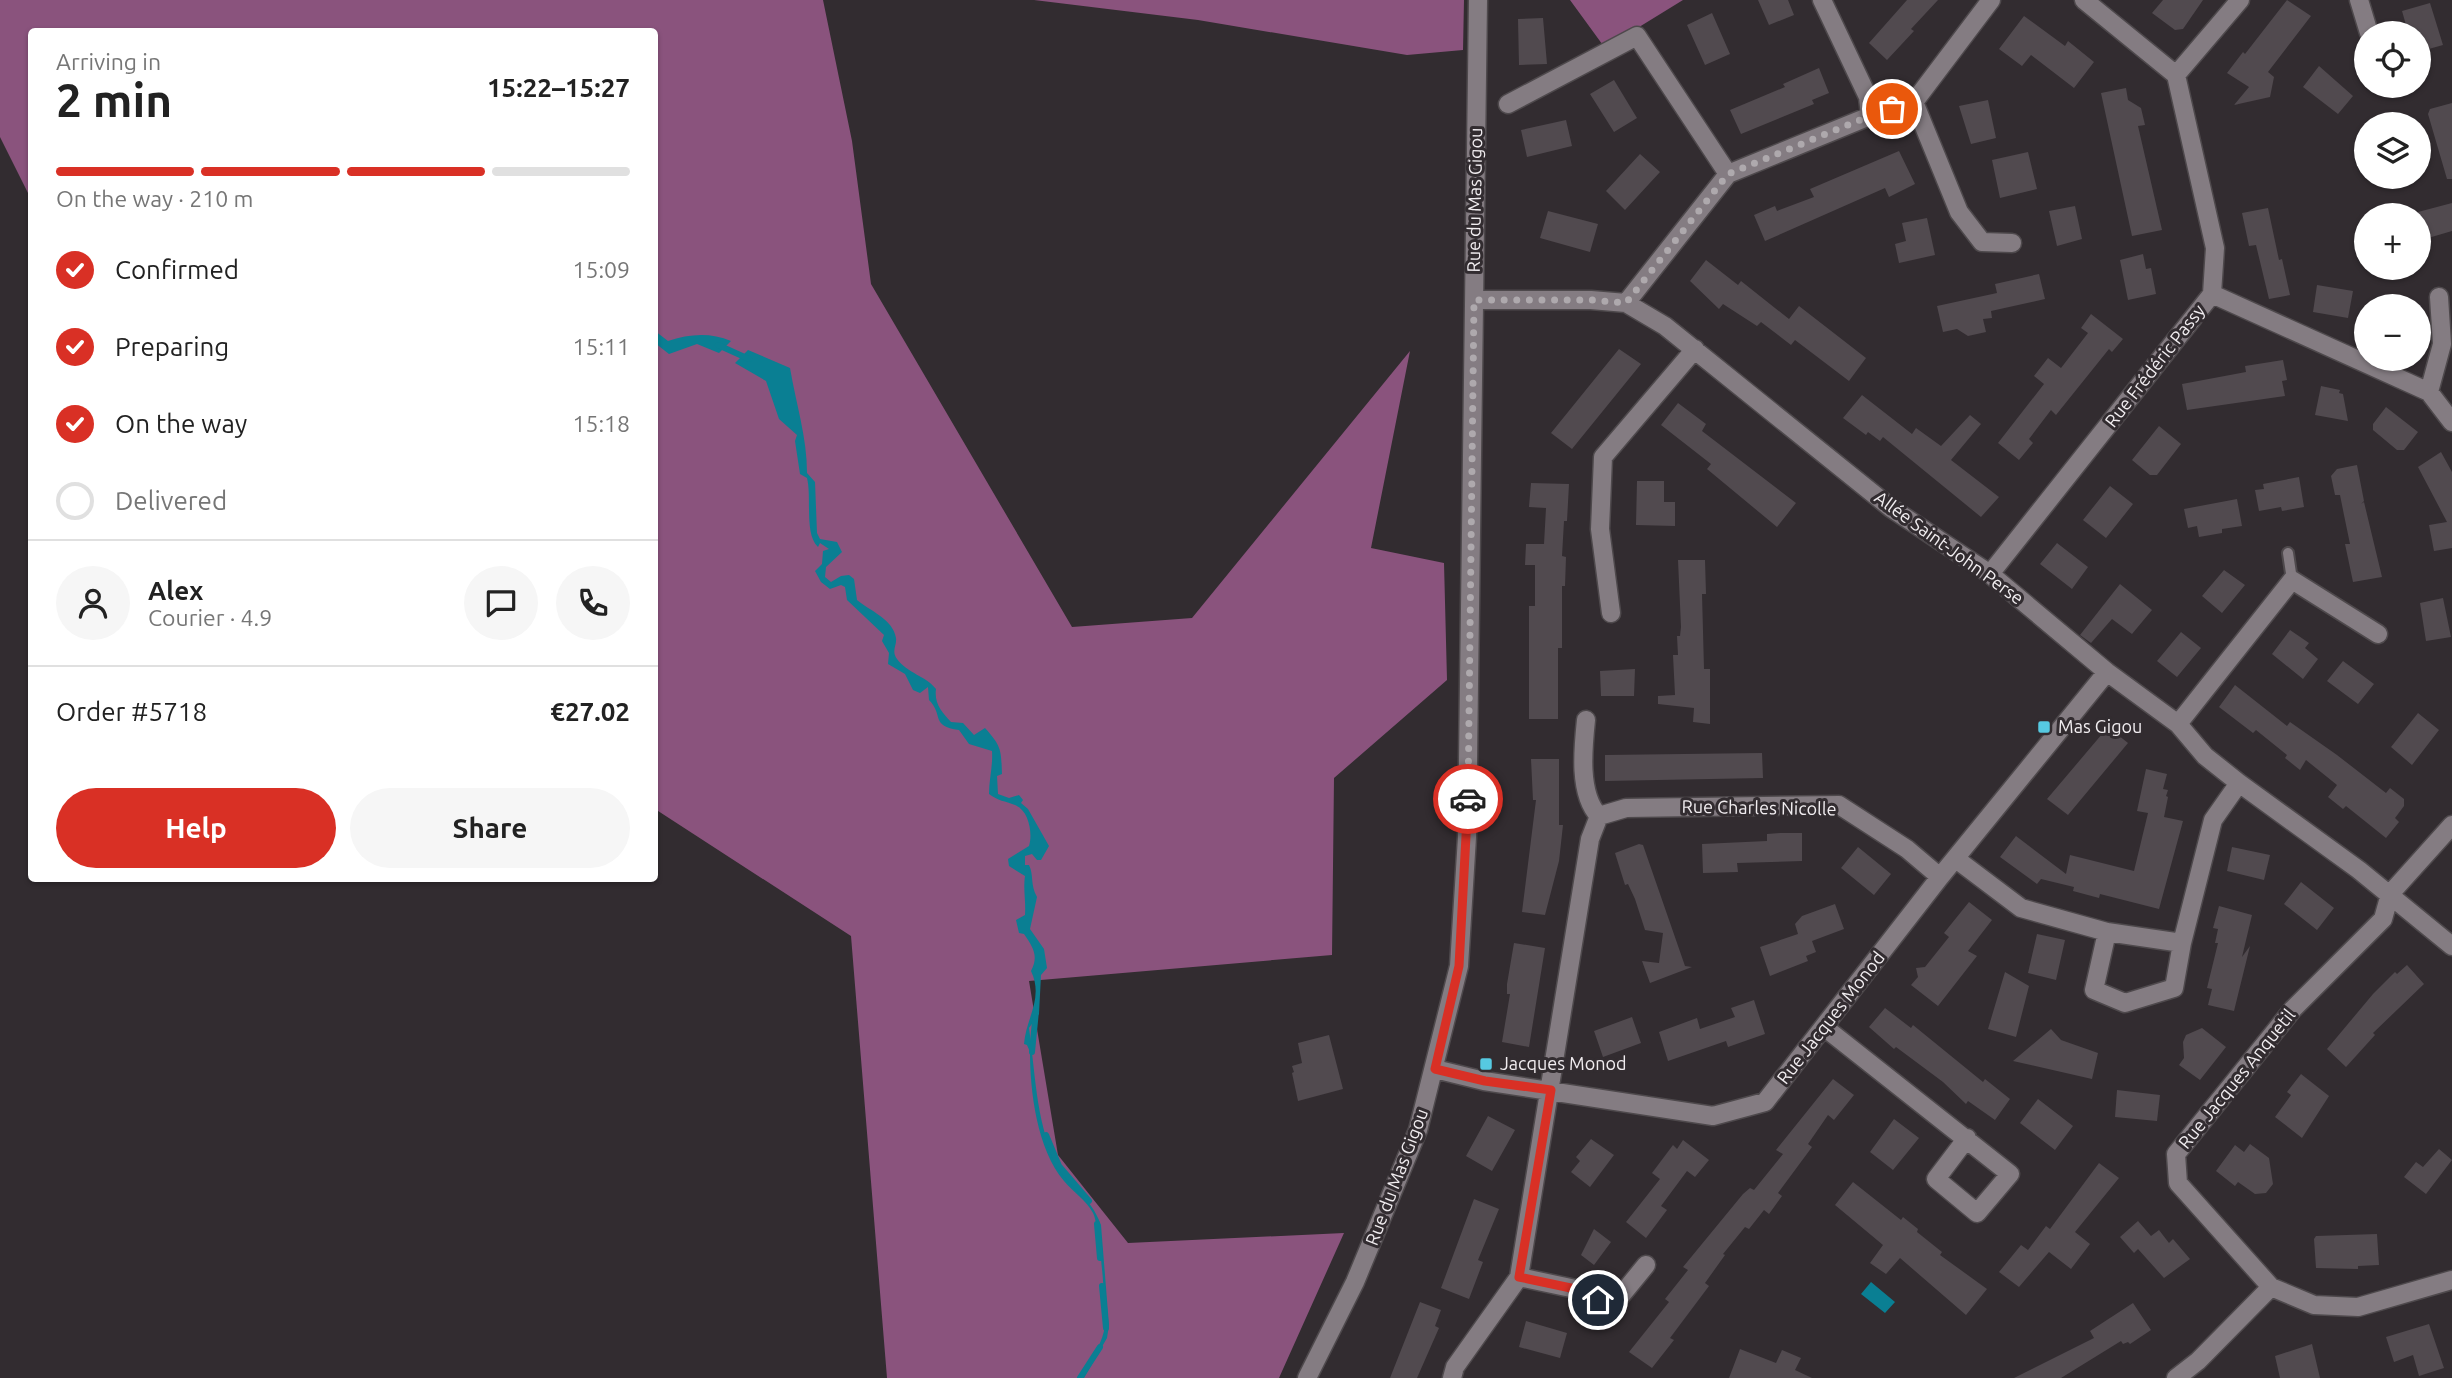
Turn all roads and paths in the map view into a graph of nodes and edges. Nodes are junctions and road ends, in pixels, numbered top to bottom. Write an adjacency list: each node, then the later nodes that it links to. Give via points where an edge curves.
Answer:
1 (1478, 0): 16 (street, Rue du Mas Gigou)
2 (1822, 0): 11 (street, via 1868,97)
3 (1991, 0): 9 (street)
4 (2084, 0): 8 (street)
5 (2240, 0): 8 (street)
6 (2359, 0): 7 (street)
7 (2365, 21)
8 (2176, 75): 14 (street, Rue Frédéric Passy, via 2215,248)
9 (1914, 102): 11 (street); 13 (street, via 1959,212 1982,242)
10 (1508, 104): 12 (street, via 1637,36)
11 (1870, 116): 12 (street)
12 (1728, 174): 17 (street)
13 (2012, 243)
14 (2212, 294): 19 (street); 22 (street, Rue Frédéric Passy)
15 (2439, 297): 19 (street, via 2442,344)
16 (1474, 300): 17 (street, Allée Saint-John Perse); 39 (street, Rue du Mas Gigou, via 1467,837 1459,966)
17 (1626, 303): 18 (street, Allée Saint-John Perse)
18 (1695, 349): 22 (street, Allée Saint-John Perse, via 1891,508); 24 (street, via 1603,457 1600,529)
19 (2429, 392): 20 (street)
20 (2452, 422)
21 (2288, 553): 23 (lane)
22 (1990, 574): 26 (street, Allée Saint-John Perse)
23 (2292, 580): 25 (street); 28 (street)
24 (1611, 613)
25 (2378, 634)
26 (2107, 671): 28 (street, Allée Saint-John Perse); 32 (street, Rue Jacques Monod)
27 (1586, 720): 30 (street, via 1585,782 1591,808)
28 (2178, 724): 29 (street, Allée Saint-John Perse, via 2205,756)
29 (2239, 783): 34 (street, Allée Saint-John Perse); 36 (street, via 2213,820)
30 (1599, 816): 33 (street, Rue Charles Nicolle, via 1626,808 1839,806 1907,849); 40 (street, via 1590,839)
31 (2452, 825): 34 (street, Rue Jacques Anquetil)
32 (1956, 859): 33 (street, Rue Jacques Monod); 35 (street, via 2021,908)
33 (1940, 877): 38 (street, Rue Jacques Monod)
34 (2390, 894): 37 (street, Allée Saint-John Perse); 45 (street, Rue Jacques Anquetil, via 2383,919 2293,1009 2176,1154 2178,1183)
35 (2107, 932): 36 (street); 36 (street, via 2094,990 2125,1003 2174,988)
36 (2182, 943)
37 (2452, 946)
38 (1824, 1027): 40 (street, Rue Jacques Monod, via 1765,1102 1713,1116); 41 (street)
39 (1435, 1069): 40 (street, Rue Jacques Monod); 46 (street, Rue du Mas Gigou, via 1418,1130 1355,1282)
40 (1551, 1090): 43 (street)
41 (1967, 1138)
42 (1646, 1265): 43 (street, via 1610,1309 1585,1291)
43 (1519, 1277): 47 (street, via 1455,1367)
44 (2452, 1280): 45 (street, Rue Jacques Anquetil, via 2358,1307 2314,1305)
45 (2271, 1287): 48 (street)
46 (1307, 1378)
47 (1452, 1378)
48 (2176, 1378)

